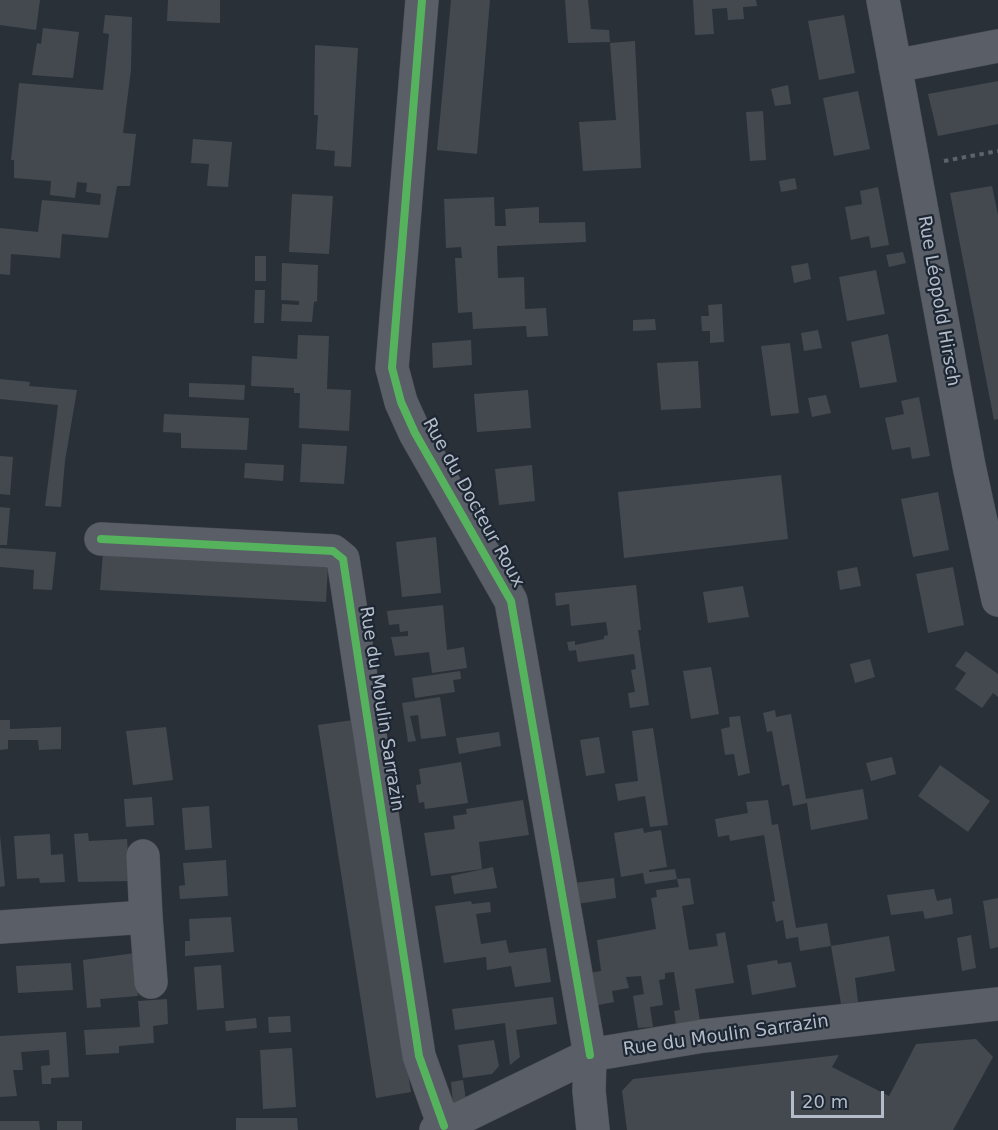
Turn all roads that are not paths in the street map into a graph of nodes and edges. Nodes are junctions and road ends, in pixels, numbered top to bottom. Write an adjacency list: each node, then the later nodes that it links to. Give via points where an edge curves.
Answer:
1 (422, 0): 12 (street, Rue du Docteur Roux, via 392,368 415,433 511,601)
2 (883, 0): 4 (street, Rue Léopold Hirsch)
3 (998, 46): 4 (street)
4 (895, 66): 6 (street, Rue Léopold Hirsch, via 969,466)
5 (102, 538): 13 (street, Rue du Moulin Sarrazin, via 333,550 343,559 418,1056)
6 (998, 600)
7 (143, 855): 8 (street)
8 (146, 917): 9 (street); 10 (street)
9 (0, 927)
10 (151, 981)
11 (998, 1004): 12 (street, Rue du Moulin Sarrazin, via 703,1036)
12 (590, 1055): 13 (street, Rue du Moulin Sarrazin); 14 (street, Rue du Docteur Roux)
13 (438, 1120)
14 (593, 1130)

